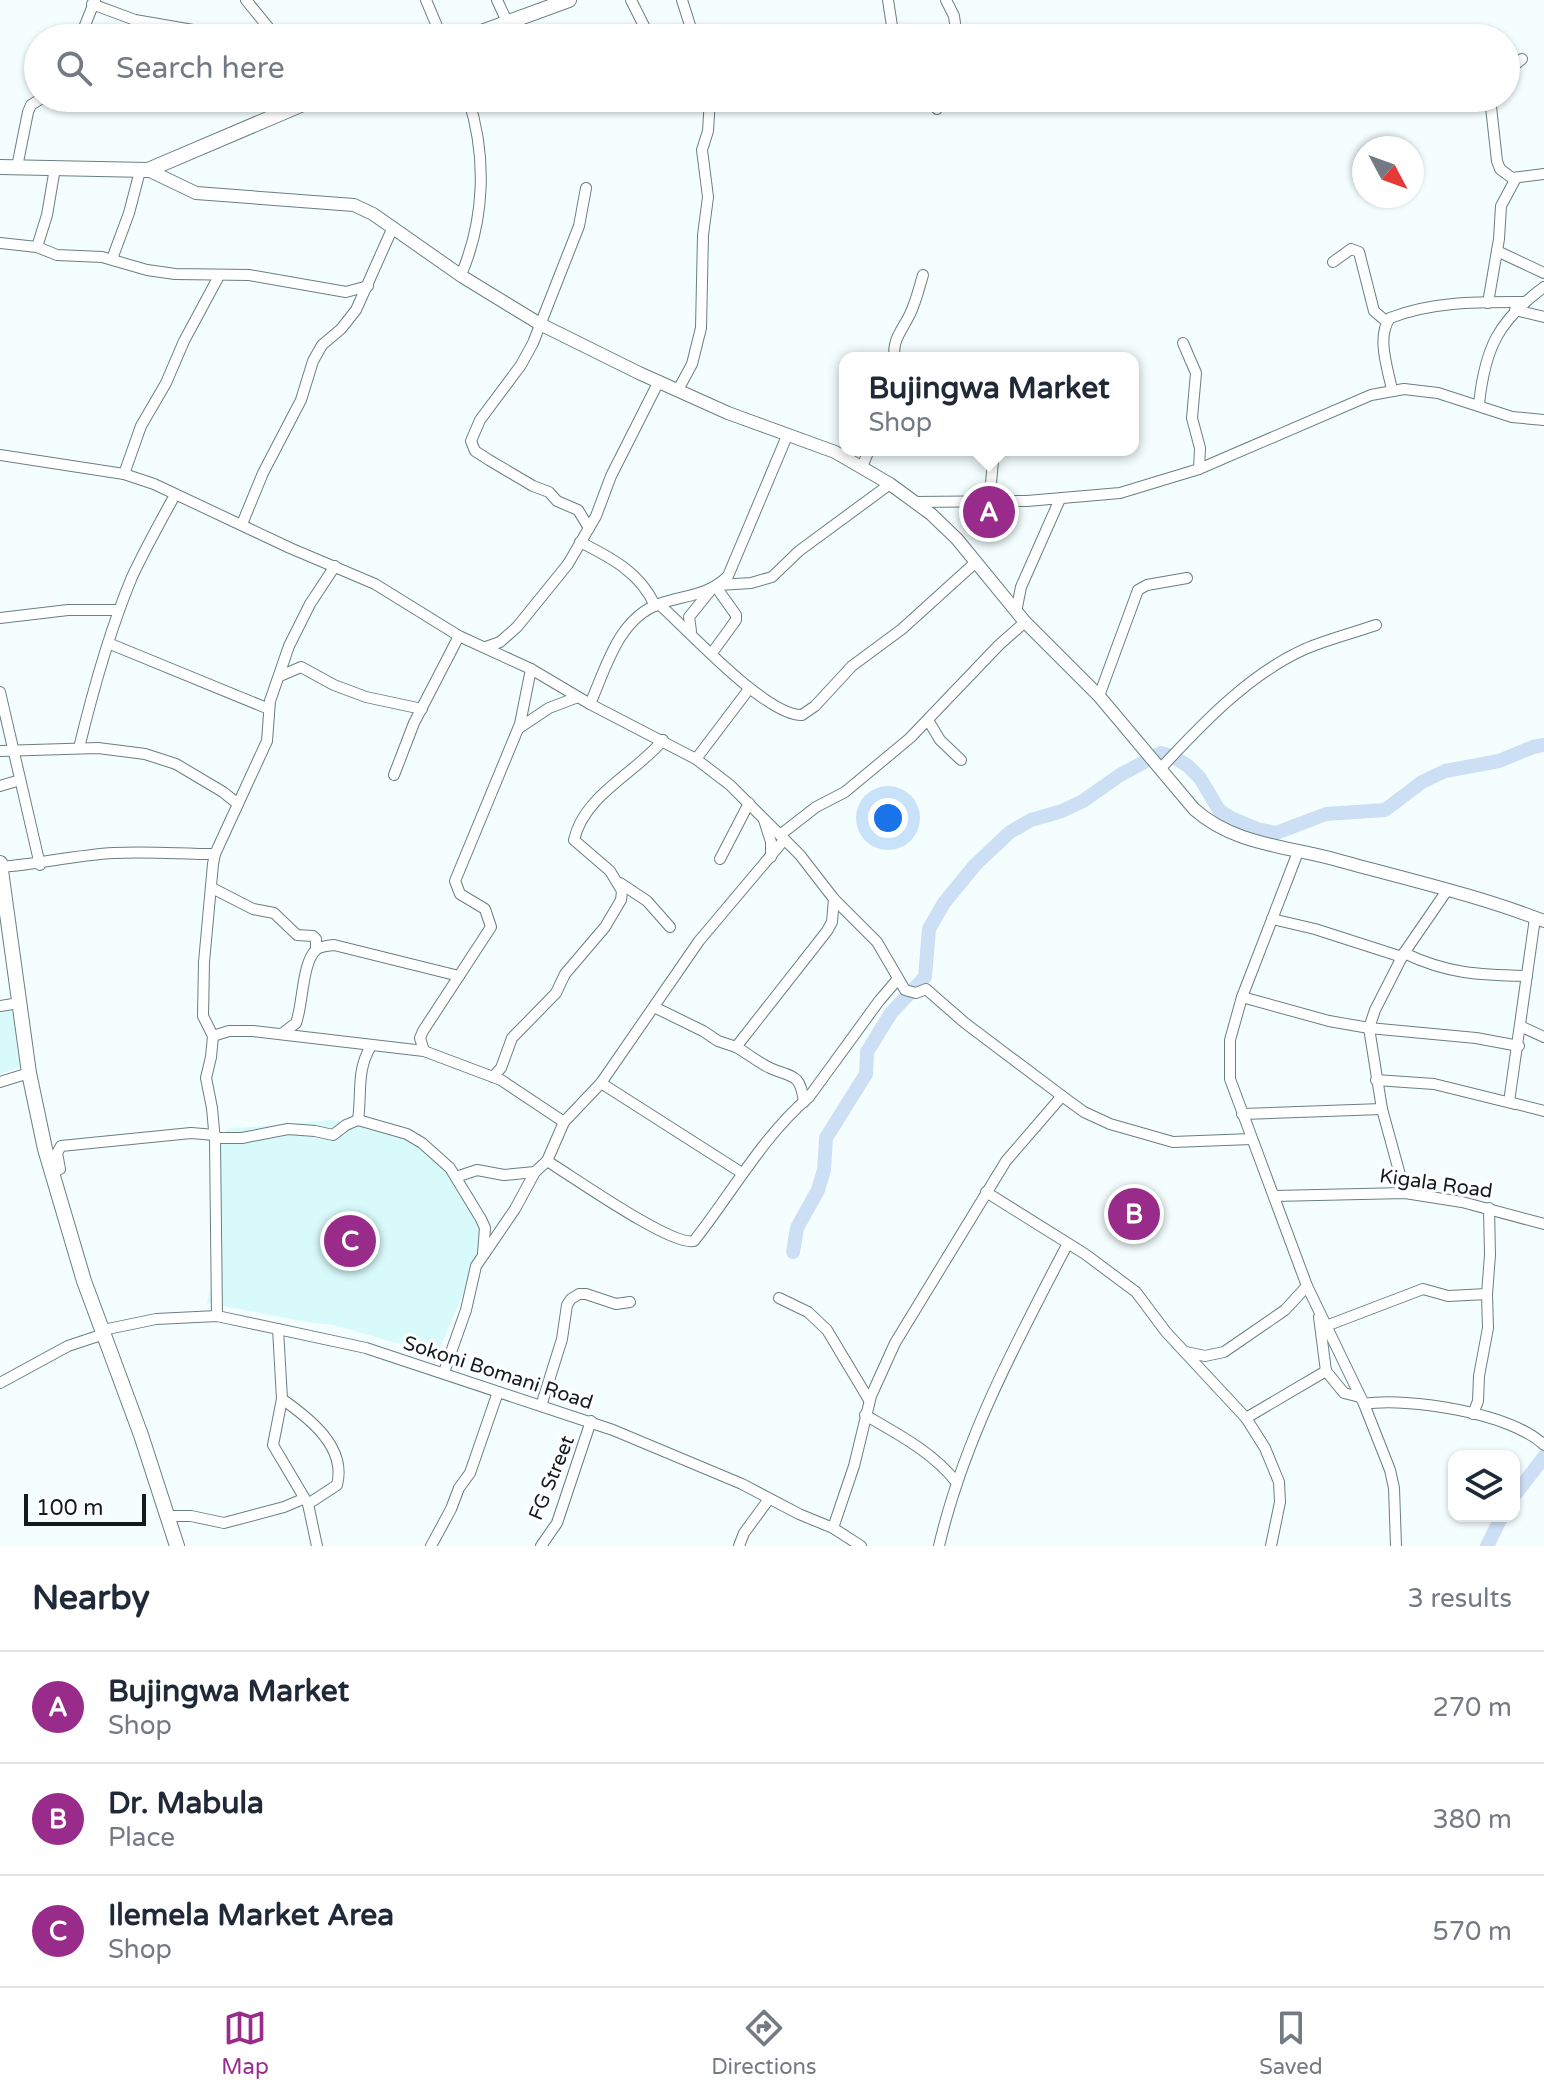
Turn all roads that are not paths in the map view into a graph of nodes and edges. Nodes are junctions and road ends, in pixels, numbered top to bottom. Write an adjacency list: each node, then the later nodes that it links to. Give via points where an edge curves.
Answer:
1 (246, 0): 12 (street)
2 (426, 0): 13 (street)
3 (497, 0): 14 (street)
4 (569, 0): 14 (main road)
5 (631, 0): 15 (street)
6 (682, 0): 16 (street)
7 (888, 0): 17 (street)
8 (946, 0): 18 (street)
9 (94, 2): 10 (street); 11 (street)
10 (85, 24)
11 (158, 24)
12 (266, 24)
13 (436, 24)
14 (508, 24)
15 (643, 24)
16 (690, 24)
17 (892, 24)
18 (955, 24)
19 (28, 112): 25 (street)
20 (283, 112): 27 (main road)
21 (472, 112): 38 (street, via 481,146 479,218)
22 (709, 112): 54 (street, via 702,150 708,197 701,328 692,364)
23 (1492, 112): 29 (street, via 1497,161)
24 (0, 167): 25 (main road)
25 (17, 167): 26 (main road)
26 (55, 168): 27 (main road); 33 (street)
27 (144, 170): 31 (street, via 196,193 354,205); 35 (street)
28 (1544, 174): 29 (street)
29 (1516, 178): 34 (street, via 1501,206)
30 (586, 188): 50 (street, via 579,226)
31 (393, 227): 38 (street); 41 (street)
32 (0, 243): 33 (street)
33 (37, 247): 35 (street, via 57,255)
34 (1497, 251): 37 (street); 45 (street)
35 (112, 259): 40 (street, via 147,270)
36 (1333, 262): 49 (street, via 1351,249 1359,252 1374,311)
37 (1544, 273)
38 (461, 275): 50 (street)
39 (923, 275): 52 (street)
40 (219, 276): 43 (street, via 249,275); 66 (street, via 141,426)
41 (368, 286): 43 (street); 46 (street)
42 (1544, 287): 44 (street)
43 (346, 292): 46 (street)
44 (1525, 302): 45 (street); 47 (street)
45 (1488, 303): 49 (street, via 1426,307)
46 (356, 310): 72 (street, via 313,361 301,400)
47 (1515, 310): 48 (street); 56 (street, via 1492,344)
48 (1544, 317)
49 (1387, 322): 55 (street, via 1385,353)
50 (540, 324): 53 (street); 73 (street, via 521,365 480,420 471,445 514,476 578,510)
51 (1183, 343): 65 (street, via 1196,373 1192,418)
52 (894, 352)
53 (659, 381): 54 (street); 73 (street)
54 (678, 390): 58 (street)
55 (1392, 390): 56 (street, via 1420,389); 65 (street)
56 (1479, 404): 57 (street, via 1512,417)
57 (1544, 420)
58 (787, 436): 59 (street); 78 (street, via 734,564)
59 (839, 454)
60 (0, 455): 66 (street)
61 (842, 456): 64 (street)
62 (867, 456): 64 (street)
63 (993, 456): 70 (street)
64 (862, 467): 67 (street)
65 (1199, 469): 69 (street, via 1120,493)
66 (124, 474): 68 (street)
67 (890, 484): 71 (street); 78 (street, via 772,577)
68 (175, 495): 72 (street); 80 (street)
69 (1060, 499): 70 (street); 81 (street, via 1021,587)
70 (984, 501): 71 (street)
71 (915, 502): 75 (street)
72 (242, 524): 76 (street)
73 (589, 528): 74 (street)
74 (580, 542): 79 (street, via 634,575); 87 (street, via 559,578 517,627)
75 (976, 562): 81 (street); 91 (street, via 852,666 809,712 790,714)
76 (335, 566): 85 (street, via 377,585); 90 (street, via 298,627)
77 (1187, 578): 93 (street, via 1138,590)
78 (716, 587): 79 (street); 84 (street, via 689,617); 88 (street, via 736,620)
79 (657, 605): 84 (street); 95 (street, via 619,639)
80 (119, 610): 82 (street); 86 (street)
81 (1021, 617): 93 (street); 98 (street)
82 (0, 618)
83 (1376, 625): 106 (street, via 1305,649 1266,672 1213,714)
84 (692, 633): 88 (street)
85 (459, 636): 87 (street); 97 (street)
86 (108, 643): 96 (street); 101 (street)
87 (486, 647): 89 (street)
88 (712, 653): 91 (street)
89 (531, 669): 94 (street); 99 (street)
90 (280, 676): 96 (street); 97 (street, via 301,667 366,697)
91 (749, 689): 104 (street)
92 (0, 692): 102 (street)
93 (1099, 696): 106 (street)
94 (578, 697): 95 (street); 99 (street)
95 (590, 704): 100 (street)
96 (269, 709): 111 (street, via 267,741)
97 (422, 709): 107 (street)
98 (928, 720): 105 (street); 113 (street, via 845,792 816,807)
99 (519, 728): 129 (street, via 455,881 460,894 485,909 491,927)
100 (663, 740): 104 (street); 120 (street, via 605,791 574,837)
101 (79, 748): 102 (street); 111 (street, via 163,759)
102 (14, 750): 103 (street); 108 (street)
103 (0, 751)
104 (696, 759): 110 (street)
105 (961, 760)
106 (1161, 768): 114 (street, via 1207,820 1241,837)
107 (394, 775)
108 (20, 780): 109 (street); 119 (street)
109 (0, 786)
110 (749, 803): 112 (street); 117 (street)
111 (238, 804): 115 (street)
112 (763, 817): 113 (street); 116 (street)
113 (782, 837): 116 (street); 123 (street)
114 (1298, 852): 122 (street); 124 (street)
115 (215, 854): 119 (street, via 111,853); 121 (street)
116 (771, 857): 135 (street, via 699,941)
117 (720, 859)
118 (0, 865): 119 (street); 133 (main road)
119 (40, 865)
120 (618, 882): 126 (street, via 647,901); 148 (street, via 621,900 610,919 556,993 512,1038)
121 (212, 888): 127 (street, via 253,909 274,913 297,935 313,936); 140 (street, via 203,1016)
122 (1448, 889): 125 (street); 128 (street)
123 (834, 899): 131 (street, via 877,942); 144 (street, via 827,931)
124 (1272, 919): 128 (street); 132 (street)
125 (1540, 920): 130 (street)
126 (670, 927)
127 (316, 949): 129 (street, via 334,945); 139 (street, via 309,960 301,1011)
128 (1403, 955): 130 (street, via 1435,968); 137 (street)
129 (459, 976): 138 (street)
130 (1527, 976): 136 (street)
131 (897, 980): 152 (street, via 910,993 926,989); 153 (street)
132 (1242, 997): 137 (street); 157 (street, via 1229,1059)
133 (19, 1003): 134 (street); 147 (main road)
134 (0, 1006)
135 (654, 1007): 144 (street); 151 (street)
136 (1520, 1026): 141 (street); 143 (street)
137 (1369, 1028): 143 (street); 149 (street)
138 (423, 1031): 145 (street); 146 (street)
139 (282, 1034): 140 (street, via 229,1031); 142 (street)
140 (213, 1036): 160 (street, via 206,1078)
141 (1544, 1037)
142 (371, 1046): 145 (street); 158 (street, via 360,1068)
143 (1519, 1046): 154 (street)
144 (736, 1047): 153 (street, via 772,1069 792,1074)
145 (408, 1048): 146 (street)
146 (424, 1051): 148 (street)
147 (29, 1073): 150 (street); 164 (main road)
148 (493, 1077): 159 (street)
149 (1376, 1080): 154 (street, via 1434,1084); 155 (street)
150 (0, 1082)
151 (601, 1083): 159 (street); 165 (street)
152 (1062, 1096): 161 (street, via 1110,1124 1173,1142); 167 (street)
153 (804, 1102): 165 (street)
154 (1509, 1102): 156 (street)
155 (1382, 1109): 157 (street); 168 (street)
156 (1544, 1112)
157 (1242, 1114): 161 (street)
158 (358, 1120): 160 (street, via 333,1135 288,1129 242,1138); 166 (street, via 407,1134)
159 (564, 1122): 162 (street)
160 (215, 1136): 164 (street, via 191,1133 61,1146 60,1169); 180 (street)
161 (1252, 1139): 169 (street)
162 (547, 1161): 163 (street); 165 (street, via 652,1228 686,1242 694,1241 710,1222)
163 (535, 1172): 166 (street, via 504,1175 477,1170); 174 (street)
164 (52, 1173): 183 (main road)
165 (742, 1173)
166 (456, 1177): 174 (street, via 485,1228)
167 (986, 1192): 173 (street); 190 (street, via 895,1343)
168 (1405, 1193): 169 (street, Kigala Road); 170 (street, Kigala Road)
169 (1274, 1196): 175 (street)
170 (1489, 1208): 171 (street, Kigala Road); 176 (street)
171 (1540, 1223): 172 (street)
172 (1544, 1232)
173 (1067, 1245): 184 (street, via 1136,1292); 198 (street, via 1020,1334)
174 (483, 1254): 186 (street)
175 (1307, 1286): 179 (street); 184 (street, via 1285,1310 1224,1352 1205,1356)
176 (1487, 1294): 181 (street, via 1414,1291); 193 (street, via 1487,1338)
177 (779, 1298): 190 (street, via 808,1312 827,1330)
178 (630, 1302): 192 (street, via 616,1304 586,1294 571,1299)
179 (1320, 1311): 181 (street); 185 (street)
180 (217, 1316): 182 (street, Sokoni Bomani Road); 183 (street, Sokoni Bomani Road, via 156,1319)
181 (1326, 1326): 191 (street)
182 (278, 1329): 186 (street, Sokoni Bomani Road, via 343,1341); 189 (street)
183 (104, 1332): 187 (street, Sokoni Bomani Road); 203 (main road)
184 (1184, 1351): 195 (street)
185 (1326, 1371): 191 (street, via 1344,1393); 195 (street)
186 (444, 1372): 188 (street, Sokoni Bomani Road)
187 (0, 1383)
188 (498, 1392): 192 (street, Sokoni Bomani Road); 207 (street, via 470,1473)
189 (282, 1399): 202 (street, via 273,1445); 202 (street, via 314,1423 337,1461 337,1485)
190 (869, 1400): 194 (street)
191 (1362, 1400): 193 (street); 213 (street, via 1390,1470)
192 (541, 1406): 196 (street, Sokoni Bomani Road)
193 (1473, 1414): 197 (street, via 1525,1431)
194 (865, 1415): 199 (street); 204 (street)
195 (1246, 1418): 212 (street, via 1279,1482)
196 (591, 1421): 201 (street, Sokoni Bomani Road); 208 (street, FG Street, via 557,1523)
197 (1544, 1445)
198 (962, 1469): 199 (street); 200 (street)
199 (948, 1471): 200 (street)
200 (957, 1483): 211 (street)
201 (769, 1499): 204 (street, Sokoni Bomani Road); 209 (street)
202 (305, 1501): 203 (street, via 224,1523); 206 (street)
203 (168, 1516): 205 (main road)
204 (833, 1528): 210 (street, Sokoni Bomani Road)
205 (177, 1546)
206 (317, 1546)
207 (431, 1546)
208 (541, 1546)
209 (739, 1546)
210 (861, 1546)
211 (939, 1546)
212 (1271, 1546)
213 (1396, 1546)

